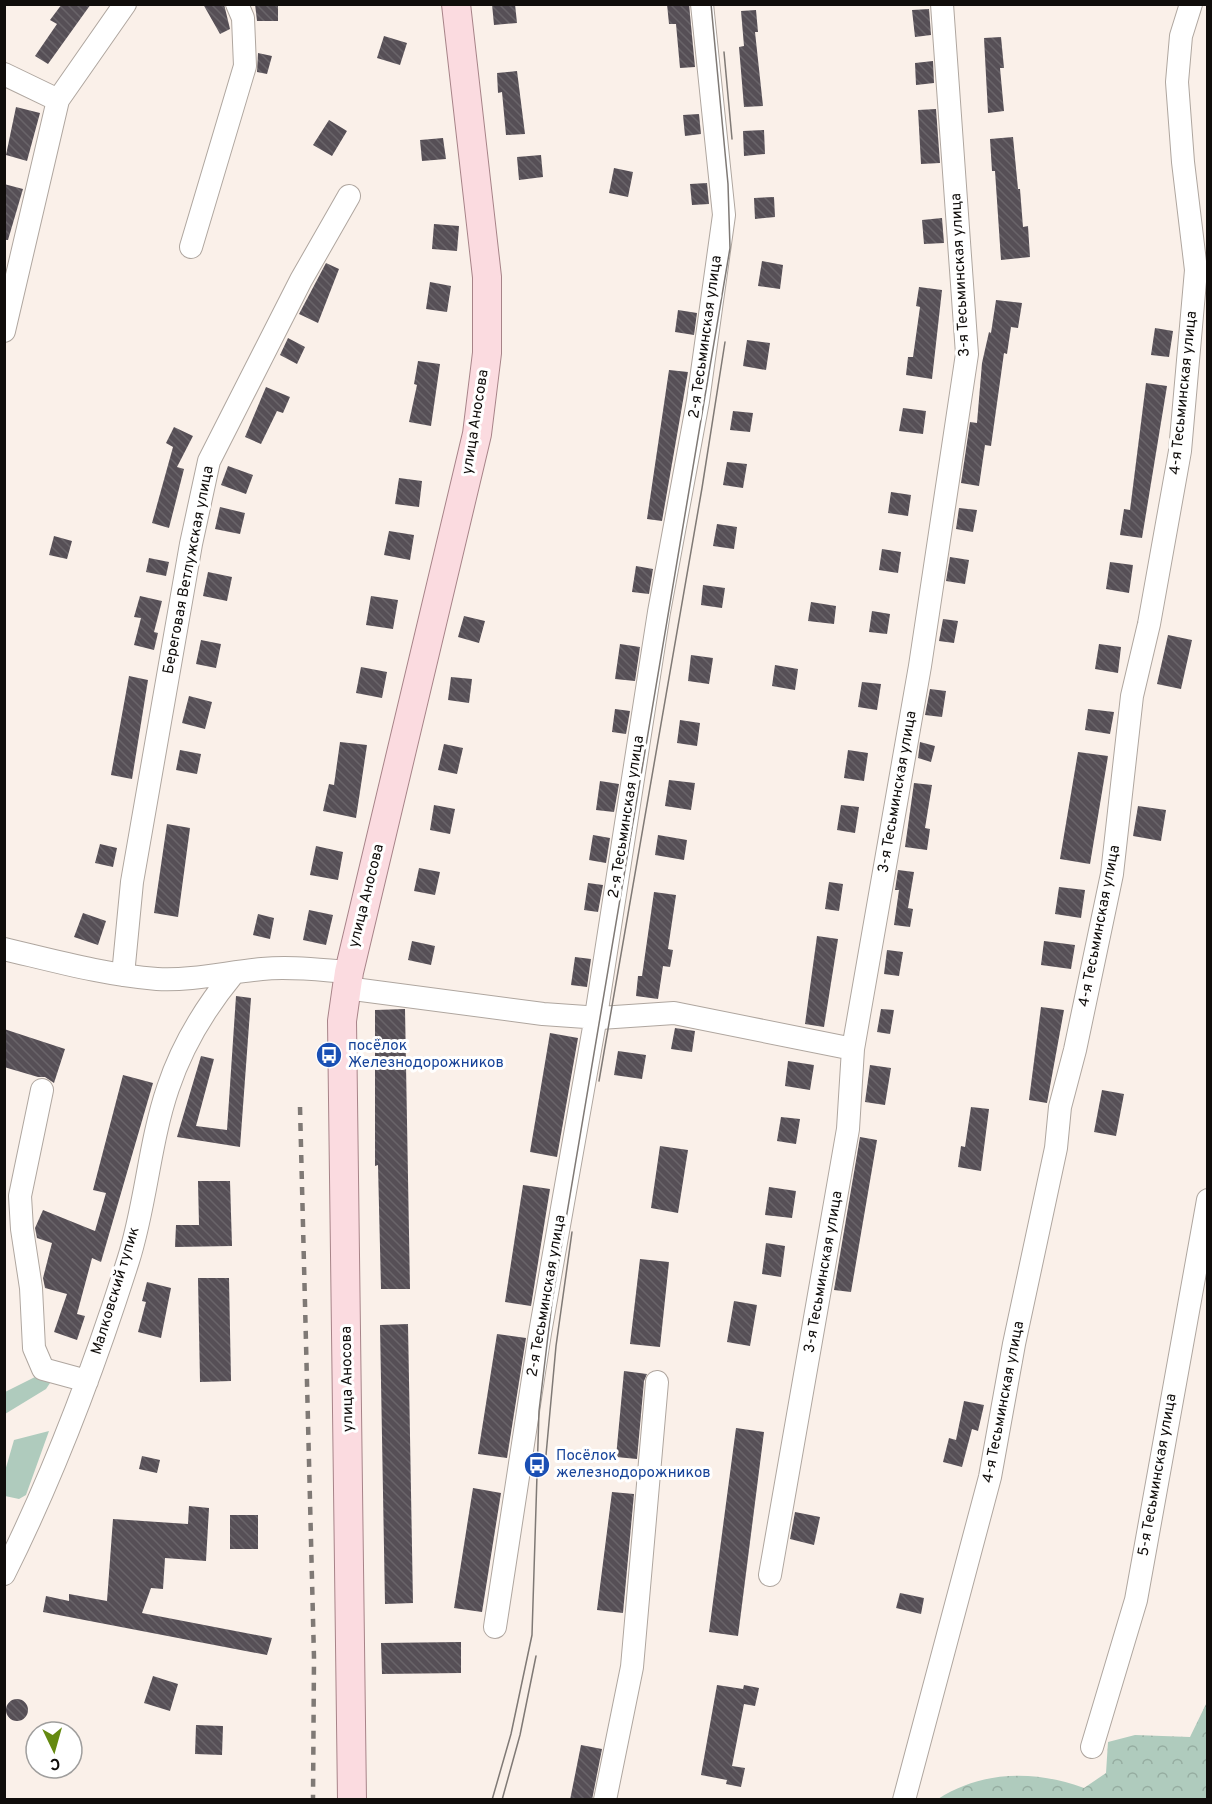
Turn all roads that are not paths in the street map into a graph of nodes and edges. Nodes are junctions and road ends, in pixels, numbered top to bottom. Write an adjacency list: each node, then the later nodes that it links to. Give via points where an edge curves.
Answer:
1 (125, 4): 8 (street)
2 (237, 4): 10 (street, via 243,18 245,66)
3 (456, 4): 15 (main road, улица Аносова, via 486,266 487,353 477,434)
4 (702, 4): 16 (street, 2-я Тесьминская улица, via 724,215 698,401 659,612)
5 (942, 4): 17 (street, 3-я Тесьминская улица, via 967,354 920,666)
6 (1191, 4): 28 (street, 4-я Тесьминская улица, via 1181,36 1177,82 1196,270 1180,452 1132,696 1112,874 1076,1050 1060,1107 1056,1148 990,1477)
7 (4, 74): 8 (street)
8 (58, 100): 11 (street)
9 (349, 196): 14 (street, Береговая Ветлужская улица, via 295,291 209,461 132,882)
10 (191, 247)
11 (4, 331)
12 (4, 949): 14 (street)
13 (233, 974): 14 (street, via 159,979); 15 (street, via 290,968); 20 (street, Малковский тупик, via 183,1051 168,1090 129,1258)
14 (123, 975)
15 (347, 980): 16 (street, via 543,1014); 26 (main road, улица Аносова, via 342,1021)
16 (603, 1017): 17 (street, via 674,1013); 24 (street, 2-я Тесьминская улица, via 540,1334)
17 (853, 1050): 23 (street, 3-я Тесьминская улица, via 848,1129)
18 (42, 1090): 20 (street, via 20,1196 34,1348 43,1369)
19 (1208, 1200): 25 (street, 5-я Тесьминская улица, via 1136,1600)
20 (87, 1381): 22 (street, Малковский тупик, via 33,1517)
21 (657, 1382): 27 (street, via 632,1667)
22 (4, 1574)
23 (770, 1575)
24 (495, 1627)
25 (1092, 1747)
26 (352, 1800)
27 (605, 1800)
28 (904, 1800)

